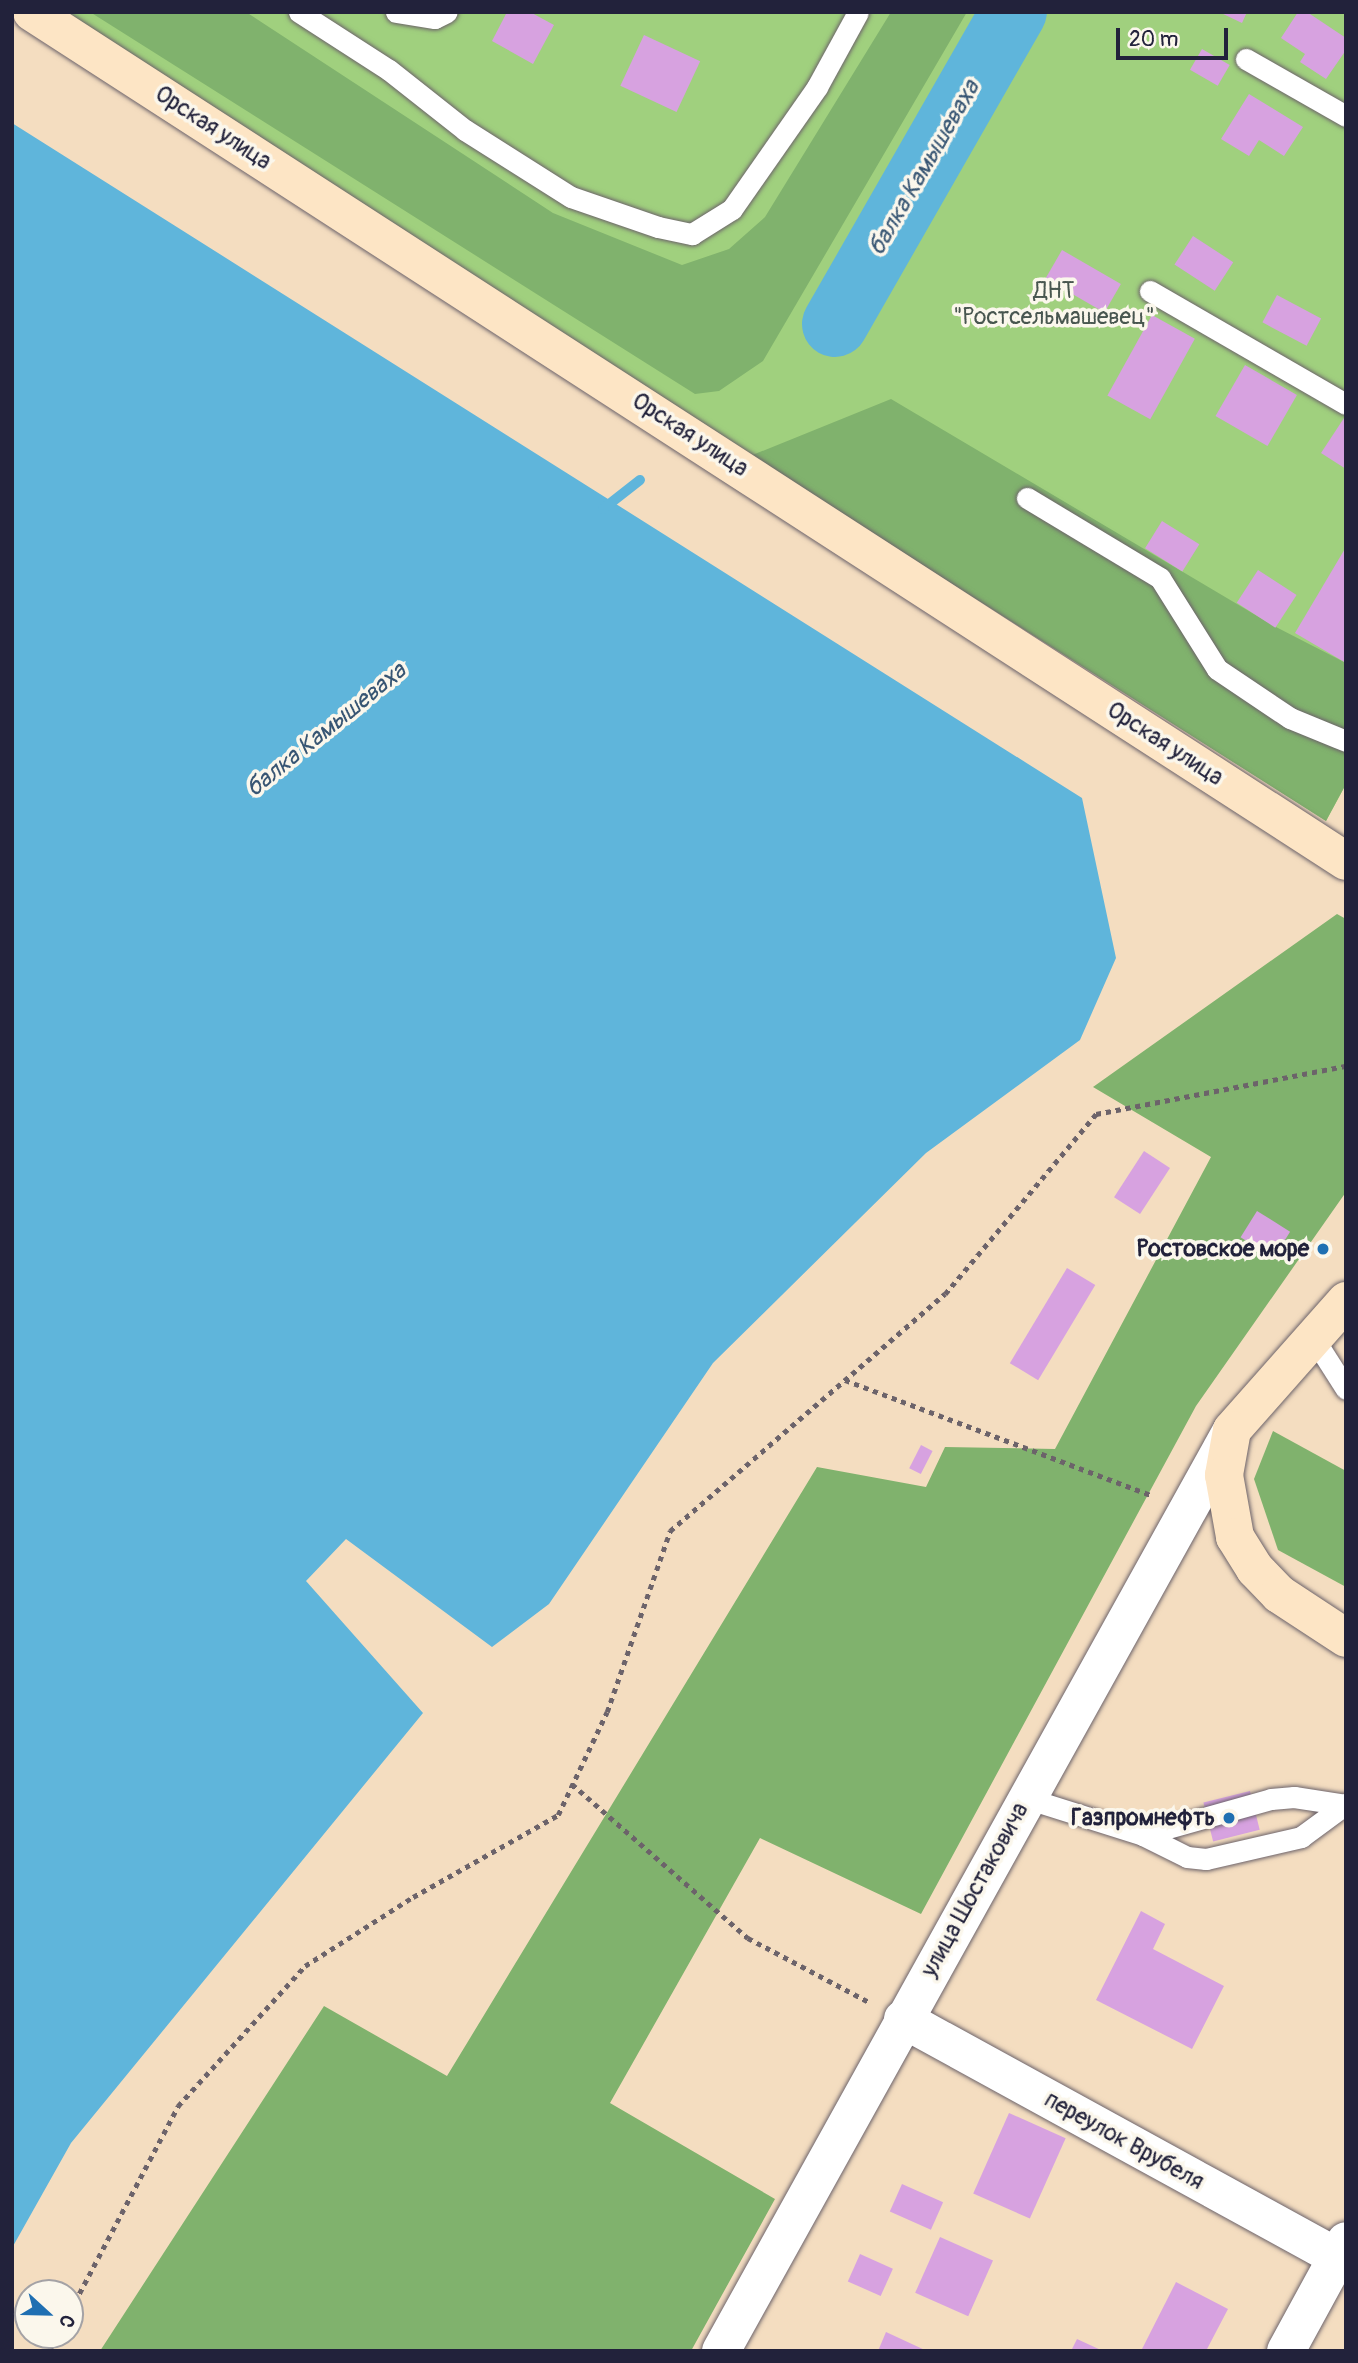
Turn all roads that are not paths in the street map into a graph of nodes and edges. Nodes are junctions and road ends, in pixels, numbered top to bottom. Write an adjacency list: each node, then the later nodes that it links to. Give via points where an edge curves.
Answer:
1 (32, 12): 12 (main road, Орская улица)
2 (299, 12): 5 (lane, via 389,70 465,130 571,197 692,234 732,209 817,87)
3 (396, 12): 4 (lane, via 435,18)
4 (447, 12)
5 (858, 12)
6 (1246, 59): 7 (lane)
7 (1346, 116)
8 (1150, 291): 9 (lane)
9 (1346, 404)
10 (1027, 498): 11 (lane, via 1160,578 1217,669 1290,718)
11 (1346, 741)
12 (1346, 861)
13 (1346, 1300): 14 (main road)
14 (1314, 1339): 15 (lane); 16 (main road)
15 (1346, 1388)
16 (1232, 1430): 17 (main road, via 1224,1475 1235,1537 1255,1569 1279,1594); 18 (street, улица Шостаковича)
17 (1346, 1639)
18 (1026, 1798): 20 (lane); 21 (street, улица Шостаковича)
19 (1343, 1804): 20 (lane, via 1294,1797 1271,1799); 20 (lane, via 1301,1837 1206,1859 1187,1857)
20 (1143, 1835)
21 (903, 2019): 22 (street, переулок Врубеля); 23 (street, улица Шостаковича)
22 (1343, 2253): 24 (street)
23 (721, 2351)
24 (1286, 2351)

